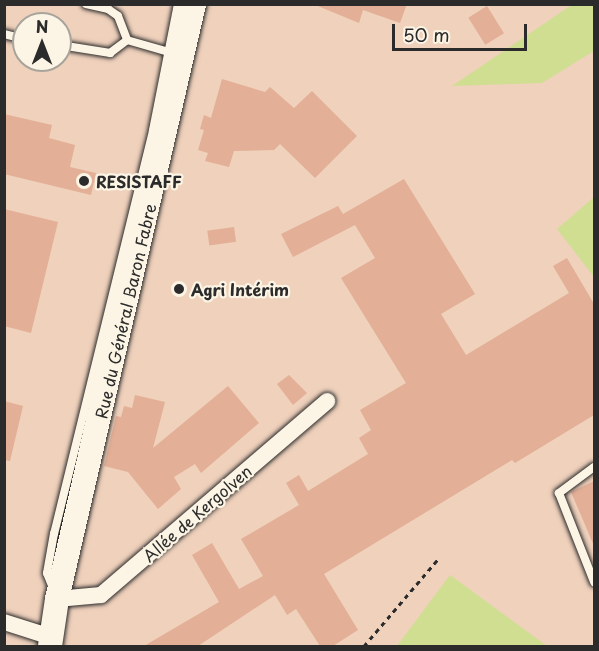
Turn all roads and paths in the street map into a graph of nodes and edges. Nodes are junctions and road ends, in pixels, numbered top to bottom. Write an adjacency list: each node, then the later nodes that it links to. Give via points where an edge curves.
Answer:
1 (86, 4): 4 (lane, via 108,9 118,16)
2 (178, 4): 6 (lane)
3 (194, 4): 12 (main road, Rue du Général Baron Fabre)
4 (128, 40): 5 (lane, via 110,53); 6 (lane)
5 (72, 47)
6 (169, 52): 12 (lane, via 54,534 47,573)
7 (327, 401): 12 (street, Allée de Kergolven, via 101,596)
8 (594, 468): 10 (lane, via 560,493)
9 (438, 559): 13 (path)
10 (594, 582)
11 (4, 622): 12 (street)
12 (55, 629)
13 (364, 646)

